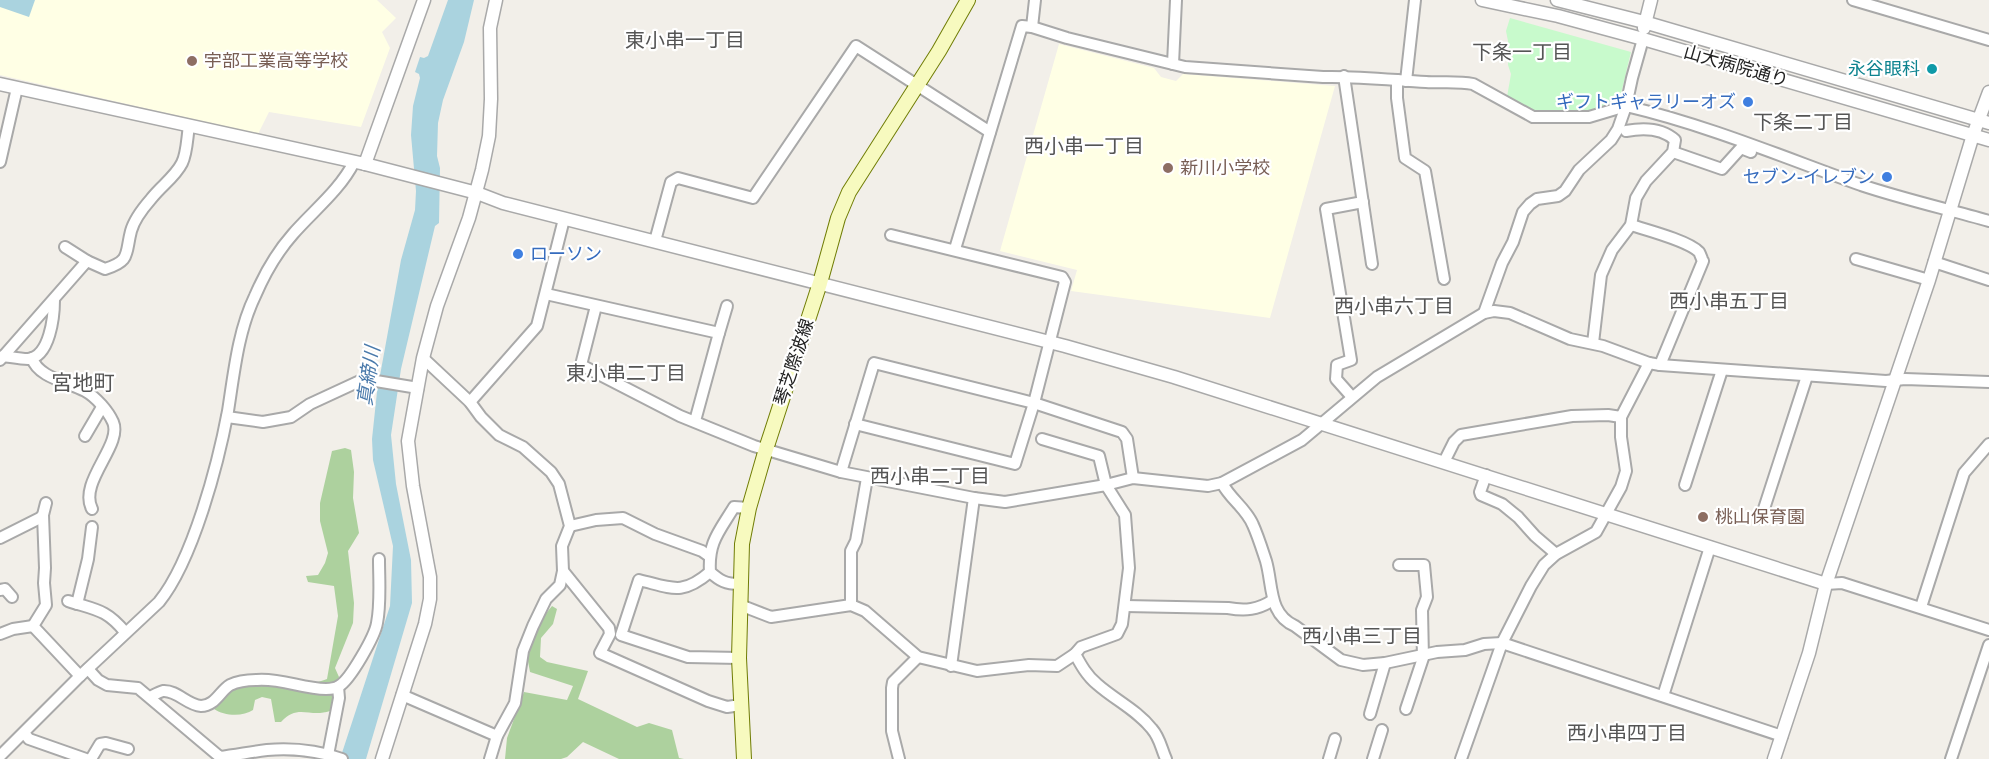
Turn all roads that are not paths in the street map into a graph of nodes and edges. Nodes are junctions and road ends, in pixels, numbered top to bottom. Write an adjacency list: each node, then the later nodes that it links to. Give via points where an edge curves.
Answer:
1 (424, 0): 32 (street)
2 (496, 0): 33 (street, via 490,28 489,136)
3 (968, 0): 19 (main road, 琴芝際波線)
4 (1035, 0): 12 (street)
5 (1176, 0): 15 (street)
6 (1415, 0): 17 (street)
7 (1482, 0): 13 (street, 山大病院通り)
8 (1557, 0): 11 (street, 山大病院通り)
9 (1651, 0): 11 (street)
10 (1853, 0): 14 (street)
11 (1644, 22): 13 (street); 23 (street, 山大病院通り)
12 (1032, 27): 15 (street); 26 (street, via 1022,26)
13 (1643, 39): 22 (street); 27 (street, 山大病院通り)
14 (1989, 40)
15 (1173, 64): 16 (street)
16 (1344, 76): 17 (street); 34 (street)
17 (1401, 80): 22 (street, via 1473,84 1533,117 1589,117); 47 (street, via 1397,98 1405,158 1425,171)
18 (0, 84): 20 (street)
19 (917, 86): 26 (street); 40 (street, via 856,46 753,198 673,179); 50 (main road, 琴芝際波線, via 849,192)
20 (17, 88): 24 (street); 31 (street)
21 (1989, 92): 23 (street)
22 (1626, 106): 29 (street); 55 (street, via 1611,140 1579,170 1565,191 1538,199 1523,212)
23 (1984, 122): 27 (street)
24 (189, 126): 32 (street); 44 (street, via 181,166 134,223 124,261 105,269)
25 (1626, 131): 30 (street, via 1650,129 1670,135 1676,140)
26 (990, 132): 42 (street)
27 (1973, 135): 28 (street, 山大病院通り); 35 (street)
28 (1989, 140)
29 (1773, 152): 30 (street, via 1766,157 1741,148 1722,170); 35 (street, via 1864,185)
30 (1672, 153): 38 (street, via 1636,198)
31 (0, 162)
32 (359, 163): 33 (street); 72 (street, via 283,247 254,298 244,328)
33 (477, 193): 36 (street); 61 (street, via 436,306)
34 (1363, 202): 46 (street); 68 (street, via 1326,208 1351,360 1337,365 1336,379)
35 (1951, 210): 37 (street); 45 (street)
36 (564, 219): 40 (street); 51 (street)
37 (1989, 221)
38 (1631, 225): 58 (street, via 1616,243 1601,275); 62 (street, via 1690,247 1700,253 1703,261)
39 (891, 235): 42 (street)
40 (655, 241): 50 (street)
41 (65, 247): 44 (street)
42 (954, 249): 57 (street, via 1062,277 1065,282)
43 (1856, 259): 48 (street)
44 (87, 261): 52 (street)
45 (1934, 262): 48 (street); 49 (street)
46 (1372, 264)
47 (1444, 279)
48 (1929, 280): 65 (street)
49 (1989, 280)
50 (820, 283): 57 (street); 80 (main road, 琴芝際波線)
51 (546, 294): 53 (street); 69 (street, via 537,327)
52 (54, 300): 59 (street); 60 (street, via 51,332)
53 (596, 306): 56 (street); 74 (street, via 582,365)
54 (727, 306): 56 (street)
55 (1484, 313): 58 (street, via 1510,313 1570,339); 68 (street, via 1377,377)
56 (719, 333): 74 (street)
57 (1050, 342): 70 (street); 76 (street)
58 (1593, 343): 62 (street)
59 (2, 358): 60 (street)
60 (32, 358): 71 (street, via 33,364 84,390)
61 (423, 358): 67 (street); 69 (street)
62 (1654, 364): 63 (street); 73 (street)
63 (1722, 370): 64 (street); 88 (street)
64 (1807, 376): 65 (street); 95 (street)
65 (1895, 380): 66 (street); 107 (street)
66 (1989, 382)
67 (413, 388): 72 (street, via 364,378 291,417 263,422); 129 (street, via 408,441 430,576 430,599)
68 (1352, 397): 76 (street)
69 (470, 402): 96 (street, via 499,435 523,447 551,472 559,484)
70 (1034, 403): 75 (street, via 1015,464); 75 (street, via 874,363); 85 (street, via 1122,432 1127,439)
71 (102, 407): 77 (street); 92 (street, via 112,419 115,433 91,486 88,501)
72 (227, 417): 117 (street, via 211,482 180,566 159,602)
73 (1621, 417): 81 (street, via 1572,416 1461,435); 93 (street, via 1626,471)
74 (695, 421): 80 (street)
75 (855, 424): 82 (street)
76 (1321, 424): 81 (street); 86 (street, via 1302,440)
77 (85, 436)
78 (1042, 439): 87 (street, via 1099,456)
79 (1989, 444): 114 (street, via 1964,473)
80 (766, 449): 82 (street); 91 (main road, 琴芝際波線)
81 (1444, 462): 83 (street)
82 (841, 472): 84 (street)
83 (1486, 475): 93 (street); 100 (street, via 1481,495 1502,504)
84 (867, 478): 89 (street); 112 (street, via 851,552)
85 (1133, 478): 86 (street, via 1208,486); 87 (street)
86 (1222, 483): 110 (street, via 1252,523 1266,562)
87 (1106, 485): 89 (street, via 1005,502); 113 (street, via 1125,515 1129,568)
88 (1685, 485)
89 (974, 498): 126 (street)
90 (46, 503): 94 (street)
91 (748, 508): 101 (street, via 734,507); 106 (main road, 琴芝際波線)
92 (92, 509)
93 (1608, 513): 99 (street); 100 (street, via 1596,532)
94 (43, 515): 98 (street); 115 (street, via 46,605)
95 (1761, 518)
96 (570, 526): 101 (street, via 623,518); 104 (street, via 562,546)
97 (92, 528): 117 (street, via 88,559 73,603 108,614)
98 (0, 538)
99 (1710, 547): 107 (street); 130 (street)
100 (1556, 554): 119 (street, via 1531,586)
101 (709, 556): 105 (street)
102 (379, 559): 128 (street, via 375,633)
103 (1399, 565): 122 (street, via 1424,566 1427,597 1422,610)
104 (563, 571): 132 (street, via 609,628 600,653 708,701); 137 (street, via 560,585 546,598 533,626 523,651 515,703)
105 (710, 572): 106 (street, via 720,581); 124 (street, via 693,586 682,589 639,580 621,634 688,657)
106 (739, 584): 111 (main road, 琴芝際波線)
107 (1826, 584): 114 (street, via 1842,583); 138 (street)
108 (0, 590): 109 (street, via 5,589)
109 (12, 597)
110 (1273, 600): 113 (street, via 1240,610); 125 (street, via 1286,623 1341,660 1364,665)
111 (740, 605): 112 (street, via 771,616); 124 (main road, 琴芝際波線)
112 (851, 605): 123 (street, via 865,611)
113 (1125, 606): 121 (street, via 1117,634 1081,646)
114 (1921, 607): 116 (street)
115 (33, 626): 118 (street); 127 (street)
116 (1989, 630)
117 (125, 632): 127 (street)
118 (0, 634)
119 (1502, 643): 122 (street); 130 (street); 153 (street)
120 (1989, 645): 155 (street)
121 (1075, 654): 126 (street, via 1057,666 1029,664 977,671); 150 (street, via 1095,683 1154,730)
122 (1422, 655): 125 (street); 133 (street)
123 (918, 657): 126 (street); 149 (street, via 893,682 892,731)
124 (739, 658): 132 (main road, 琴芝際波線)
125 (1385, 663): 134 (street)
126 (951, 666)
127 (84, 673): 131 (street, via 107,685 138,688); 136 (street)
128 (338, 687): 131 (street, via 326,689 258,680 233,683 210,704 202,706 173,693); 142 (street)
129 (402, 695): 137 (street); 146 (street)
130 (1663, 696): 138 (street)
131 (150, 697): 143 (street)
132 (741, 705): 148 (main road, 琴芝際波線)
133 (1406, 709)
134 (1370, 714)
135 (1382, 730): 152 (street)
136 (24, 734): 141 (street); 144 (street, via 28,739)
137 (497, 736): 147 (street)
138 (1782, 736): 154 (street)
139 (1335, 739): 151 (street)
140 (128, 749): 145 (street, via 100,744)
141 (0, 756)
142 (334, 756): 143 (street, via 267,750)
143 (218, 758)
144 (86, 759)
145 (91, 759)
146 (382, 759)
147 (490, 759)
148 (744, 759)
149 (899, 759)
150 (1166, 759)
151 (1329, 759)
152 (1373, 759)
153 (1461, 759)
154 (1774, 759)
155 (1951, 759)

